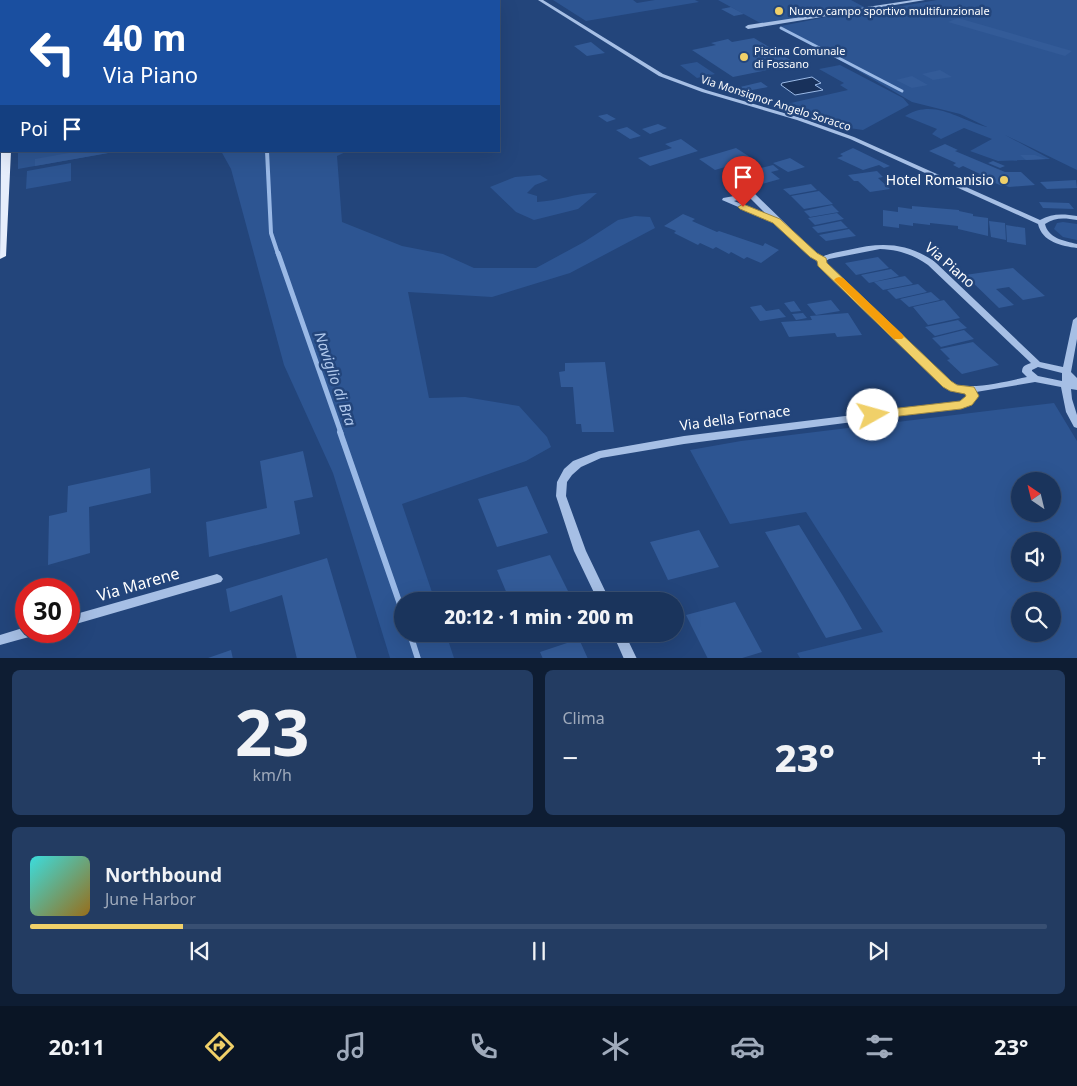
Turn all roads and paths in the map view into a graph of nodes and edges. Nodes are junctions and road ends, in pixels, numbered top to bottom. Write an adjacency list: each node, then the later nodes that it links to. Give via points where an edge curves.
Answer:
1 (540, 0): 7 (street, Via Monsignor Angelo Soracco, via 661,75 852,138)
2 (923, 0): 3 (street)
3 (748, 27)
4 (6, 152): 9 (main road)
5 (1077, 218): 7 (street, via 1056,216)
6 (777, 221): 6 (street, via 751,195 726,200 760,214); 10 (street)
7 (1041, 222): 8 (street, via 1047,234)
8 (1077, 246)
9 (0, 256)
10 (822, 260): 12 (street, Via Piano, via 886,246 921,255); 17 (street, via 822,264 947,384)
11 (1077, 320): 13 (street)
12 (1037, 364): 13 (street, Via Piano); 14 (street, via 1031,365 1027,372)
13 (1065, 371): 15 (street); 16 (street)
14 (1035, 378): 15 (street); 17 (street)
15 (1065, 385): 16 (street); 18 (street, via 1067,404)
16 (1077, 385)
17 (970, 390): 20 (street, Via della Fornace, via 971,400 961,405 684,440 599,455 577,464 562,482 561,496 580,551)
18 (1077, 425)
19 (217, 579): 21 (street, Via Marene)
20 (600, 592)
21 (80, 618)
22 (15, 636): 23 (street)
23 (0, 640)
24 (623, 642): 25 (street)
25 (631, 658)

